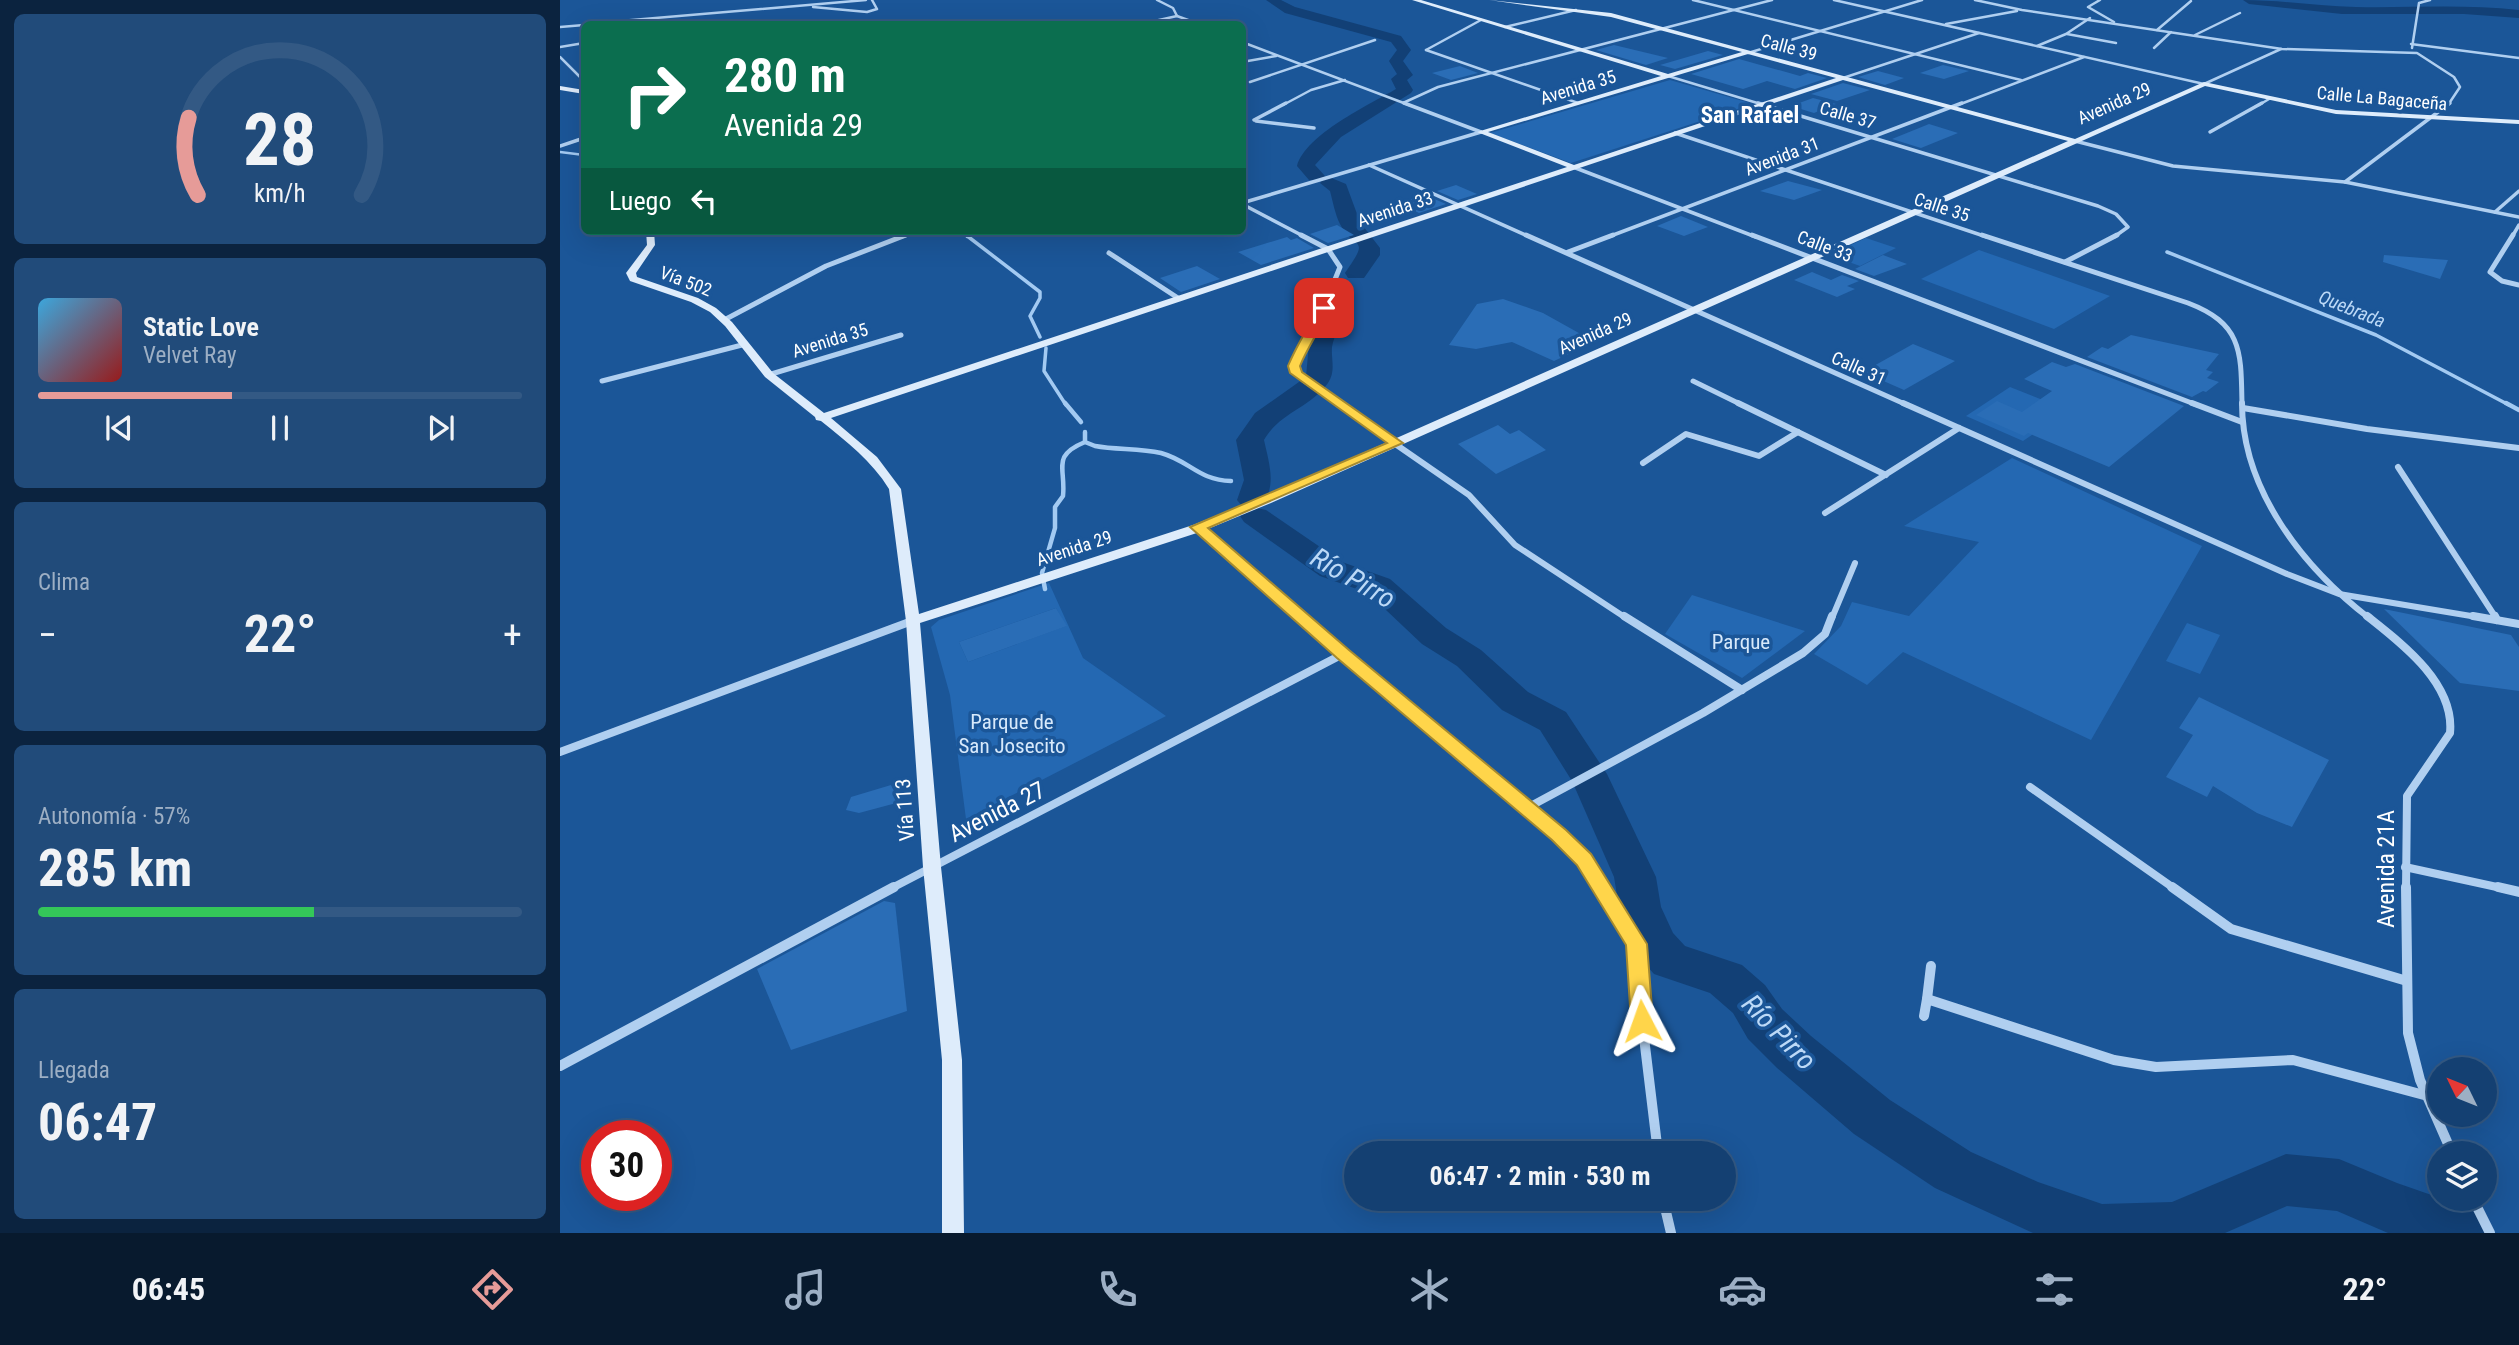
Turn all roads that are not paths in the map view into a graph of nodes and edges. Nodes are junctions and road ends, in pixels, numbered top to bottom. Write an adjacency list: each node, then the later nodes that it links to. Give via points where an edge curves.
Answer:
1 (866, 0): 14 (street)
2 (872, 0): 14 (street, via 877,9 867,12)
3 (1157, 0): 20 (street)
4 (1415, 0): 23 (main road, Calle 37)
5 (1492, 0): 15 (main road, Calle 39)
6 (1693, 0): 16 (street)
7 (1772, 0): 16 (street)
8 (1834, 0): 18 (street)
9 (1922, 0): 18 (street, Avenida 35)
10 (1975, 0): 17 (street)
11 (2100, 0): 28 (street, via 2088,6)
12 (2430, 0): 44 (street, via 2419,3)
13 (2191, 1): 34 (street)
14 (810, 5): 21 (street)
15 (1577, 10): 32 (street); 33 (main road, Calle 39)
16 (1734, 10): 33 (street); 35 (street)
17 (2022, 10): 22 (street); 30 (street)
18 (1885, 11): 30 (street); 35 (street, Avenida 35)
19 (2239, 13): 39 (street)
20 (1178, 16): 26 (street); 27 (street)
21 (660, 18): 24 (street); 25 (street)
22 (2090, 18): 28 (street); 38 (street)
23 (1481, 20): 32 (main road, Calle 37); 59 (street, via 1426,50)
24 (631, 21)
25 (658, 21)
26 (1159, 21)
27 (1191, 21)
28 (2115, 22): 34 (street)
29 (581, 24): 31 (street)
30 (1942, 24): 37 (street)
31 (560, 27)
32 (1505, 27): 49 (main road, Calle 37)
33 (1662, 29): 49 (street); 50 (main road, Calle 39)
34 (2157, 30): 36 (street)
35 (1819, 31): 50 (street, Avenida 35); 52 (street)
36 (2171, 32): 39 (street); 47 (street)
37 (1980, 33): 45 (street); 52 (street, Avenida 33)
38 (2066, 34): 41 (street); 45 (street)
39 (2195, 36): 48 (street)
40 (1374, 40): 58 (street)
41 (2116, 43)
42 (581, 44): 46 (street)
43 (1246, 44): 53 (street, Calle 33)
44 (2412, 44): 51 (street); 56 (street)
45 (2036, 46): 55 (street)
46 (560, 47)
47 (2154, 48)
48 (2281, 49): 51 (street); 66 (street, Avenida 29)
49 (1582, 50): 59 (street); 60 (main road, Calle 37)
50 (1748, 53): 60 (main road, Avenida 35); 62 (main road, Calle 39)
51 (2417, 53): 74 (street, via 2460,84 2458,94)
52 (1915, 54): 62 (street, Avenida 33); 64 (street)
53 (1279, 56): 57 (street); 58 (street, Calle 33)
54 (560, 57): 61 (street)
55 (2084, 57): 64 (street, Avenida 31); 66 (street)
56 (2519, 58)
57 (1246, 61)
58 (1304, 64): 63 (street, Calle 33); 65 (street)
59 (1492, 72): 70 (street, via 1430,89); 71 (street)
60 (1668, 76): 71 (main road, Avenida 35); 72 (street, Calle 37)
61 (581, 77)
62 (1843, 78): 72 (main road, Avenida 33); 73 (main road, Calle 39)
63 (1345, 80): 70 (street, Calle 33); 76 (street, via 1311,90 1254,120)
64 (2022, 80): 73 (street, Avenida 31)
65 (1250, 82)
66 (2204, 84): 69 (main road, Calle La Bagaceña); 82 (main road, Avenida 29)
67 (560, 88): 68 (main road)
68 (581, 92)
69 (2269, 99): 74 (main road, Calle La Bagaceña, via 2336,112); 78 (street)
70 (1403, 103): 77 (street, Calle 33)
71 (1578, 103): 77 (main road, Avenida 35)
72 (1762, 105): 79 (main road, Avenida 33); 80 (street, Calle 37)
73 (1950, 107): 80 (street, Avenida 31); 82 (main road, Calle 39)
74 (2430, 118): 75 (main road, Calle La Bagaceña); 88 (street)
75 (2519, 122)
76 (1314, 128)
77 (1481, 132): 84 (street, Avenida 35); 85 (main road, Calle 33)
78 (2210, 132)
79 (1675, 134): 85 (main road, Avenida 33); 86 (street, Calle 35)
80 (1872, 137): 86 (street, Avenida 31); 87 (street, Calle 37)
81 (581, 139): 83 (street)
82 (2075, 141): 87 (main road, Avenida 29); 88 (street, via 2173,166)
83 (560, 146)
84 (1368, 165): 90 (street, Avenida 35); 92 (street, Calle 31)
85 (1573, 167): 92 (main road, Avenida 33); 93 (street, Calle 33)
86 (1786, 170): 93 (street, Avenida 31); 94 (street, Calle 35)
87 (2000, 175): 94 (main road, Avenida 29); 104 (street, Calle 37, via 2125,220 2126,231)
88 (2345, 182): 95 (street)
89 (2519, 191): 95 (street)
90 (1246, 202)
91 (1246, 205): 100 (street)
92 (1462, 205): 100 (main road, Avenida 33); 101 (street, Calle 31)
93 (1684, 209): 101 (street, Avenida 31); 103 (street, Calle 33)
94 (1914, 212): 103 (main road, Avenida 29); 104 (street, Calle 35)
95 (2495, 212): 96 (street)
96 (2519, 217)
97 (2519, 225): 105 (street, via 2490,272)
98 (650, 235): 108 (main road, Vía 502, via 651,245 631,274 634,279 711,308)
99 (907, 235): 108 (street, via 826,266)
100 (1328, 249): 106 (main road, Avenida 33); 119 (street, via 1340,267 1294,366 1303,380)
101 (1568, 252): 107 (street, Calle 31)
102 (1109, 253): 106 (street)
103 (1812, 258): 107 (main road, Avenida 29); 116 (street, Calle 33)
104 (2065, 262): 114 (street, Calle 35, via 2200,309 2224,322 2237,344)
105 (2519, 285)
106 (1178, 298): 115 (main road, Avenida 33)
107 (1696, 309): 117 (street, Calle 31); 119 (main road, Avenida 29)
108 (726, 319): 110 (main road, Vía 502)
109 (901, 335): 111 (street, Avenida 35)
110 (743, 345): 111 (main road, Vía 502); 112 (street)
111 (768, 374): 115 (main road, Vía 502)
112 (602, 381)
113 (1693, 381): 118 (street)
114 (2242, 408): 116 (street, Calle 35); 120 (street)
115 (820, 418): 129 (main road, Vía 113, via 869,455 890,478)
116 (2242, 422): 127 (street, Calle 35, via 2274,516)
117 (1959, 428): 123 (street); 127 (street, Calle 31, via 2217,545)
118 (1798, 432): 121 (street, via 1759,456 1686,434); 123 (street)
119 (1397, 443): 125 (main road, Avenida 29); 132 (street, via 1469,495 1515,545)
120 (2519, 448)
121 (1643, 463)
122 (2399, 467): 128 (street)
123 (1886, 475): 124 (street)
124 (1825, 513)
125 (1198, 527): 129 (main road, Avenida 29); 131 (street)
126 (1855, 563): 132 (street, via 1825,634)
127 (2339, 594): 128 (street); 137 (street, Avenida 21A, via 2427,668 2440,687 2451,723 2407,796)
128 (2497, 620): 130 (street)
129 (913, 621): 133 (street); 136 (main road, Vía 113)
130 (2519, 624)
131 (1343, 654): 135 (street); 136 (street, Avenida 27)
132 (1742, 690): 135 (street)
133 (560, 752)
134 (2030, 787): 140 (street, via 2231,929)
135 (1527, 808): 145 (street, via 1584,860 1637,944)
136 (932, 867): 143 (street, Avenida 27); 149 (main road, Vía 113, via 953,1060)
137 (2405, 867): 138 (street); 140 (street, Avenida 21A)
138 (2519, 892)
139 (1931, 966): 141 (street)
140 (2407, 981): 144 (street, Avenida 21A, via 2411,1056)
141 (1927, 999): 142 (street); 144 (street, via 2114,1060 2156,1066 2293,1060)
142 (1924, 1016)
143 (560, 1066)
144 (2424, 1095): 146 (street, Avenida 21A)
145 (1657, 1141)
146 (2446, 1141)
147 (1666, 1211): 150 (street)
148 (2479, 1211): 151 (street)
149 (953, 1233)
150 (1671, 1233)
151 (2490, 1233)

